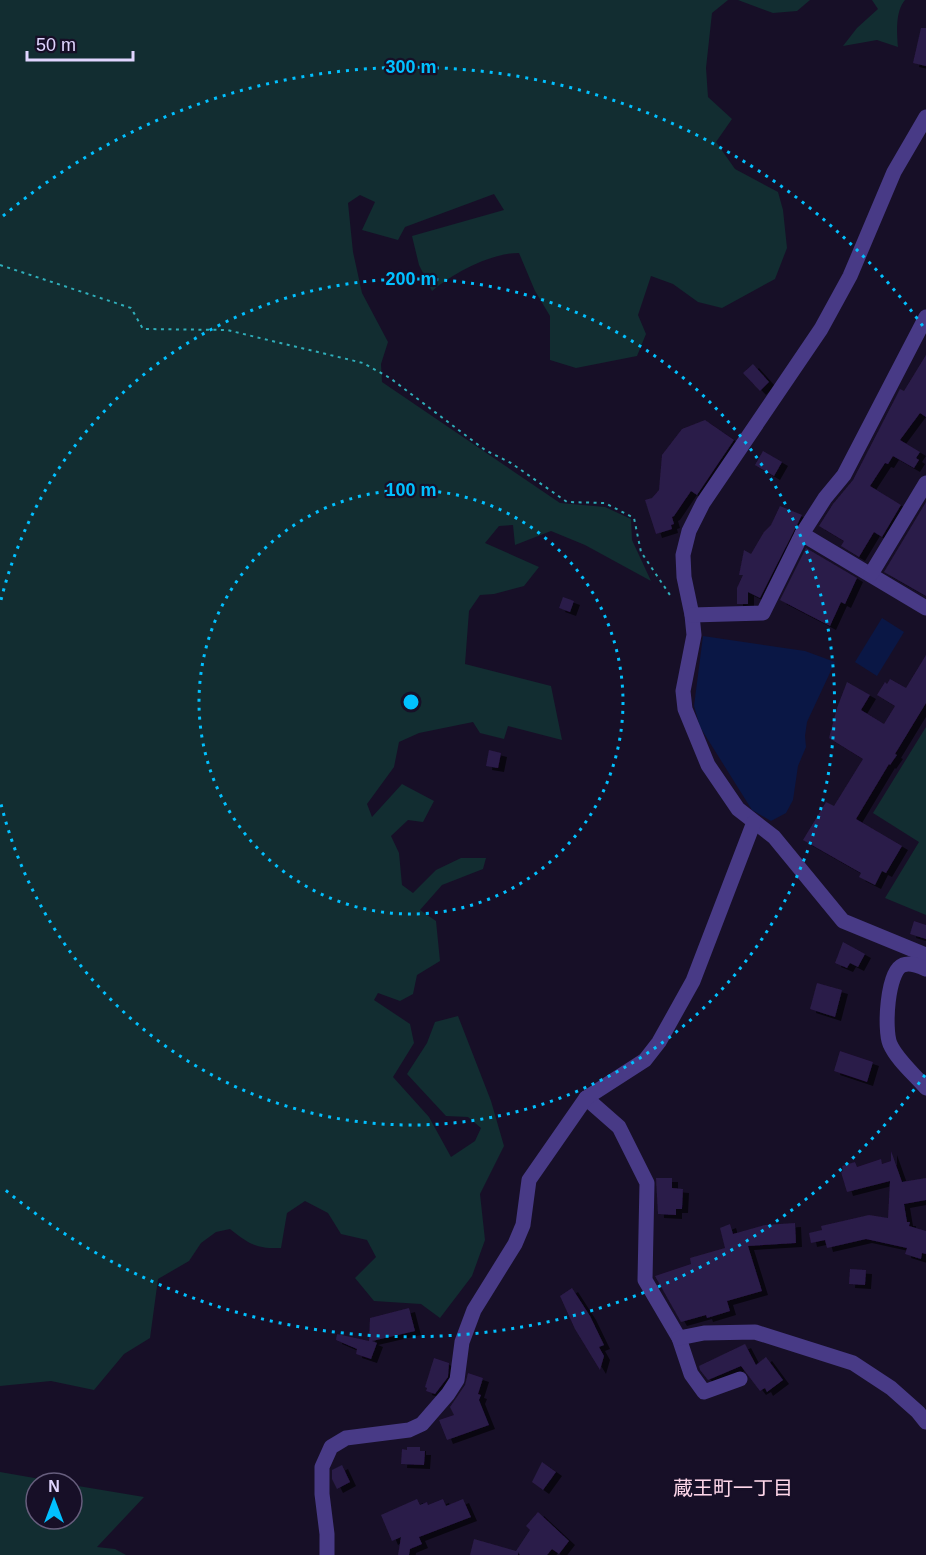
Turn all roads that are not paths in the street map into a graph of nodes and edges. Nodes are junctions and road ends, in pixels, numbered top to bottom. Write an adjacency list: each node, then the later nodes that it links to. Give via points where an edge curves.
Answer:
1 (926, 117): 7 (street, via 894,171 850,276 821,329 703,503 689,531 682,555)
2 (926, 317): 4 (street, via 844,475)
3 (926, 483): 5 (street)
4 (802, 534): 5 (street); 7 (street, via 763,613)
5 (871, 574): 6 (street)
6 (926, 608)
7 (692, 615): 8 (street, via 694,635 682,691 685,709 708,765 738,809)
8 (754, 822): 9 (street, via 774,837 843,921); 12 (street, via 693,981 659,1042 645,1060)
9 (926, 955)
10 (926, 969): 11 (street, via 905,964 900,967 886,1013 890,1045)
11 (926, 1088)
12 (586, 1098): 13 (street, via 619,1127 646,1183 645,1280); 16 (street, via 529,1180 523,1225 474,1310 462,1342 457,1380 448,1394 422,1425 346,1438 331,1447 322,1467)
13 (679, 1338): 14 (street, via 691,1374 704,1392); 15 (street, via 704,1333 755,1332 853,1364 891,1388)
14 (740, 1379)
15 (926, 1422)
16 (327, 1555)

